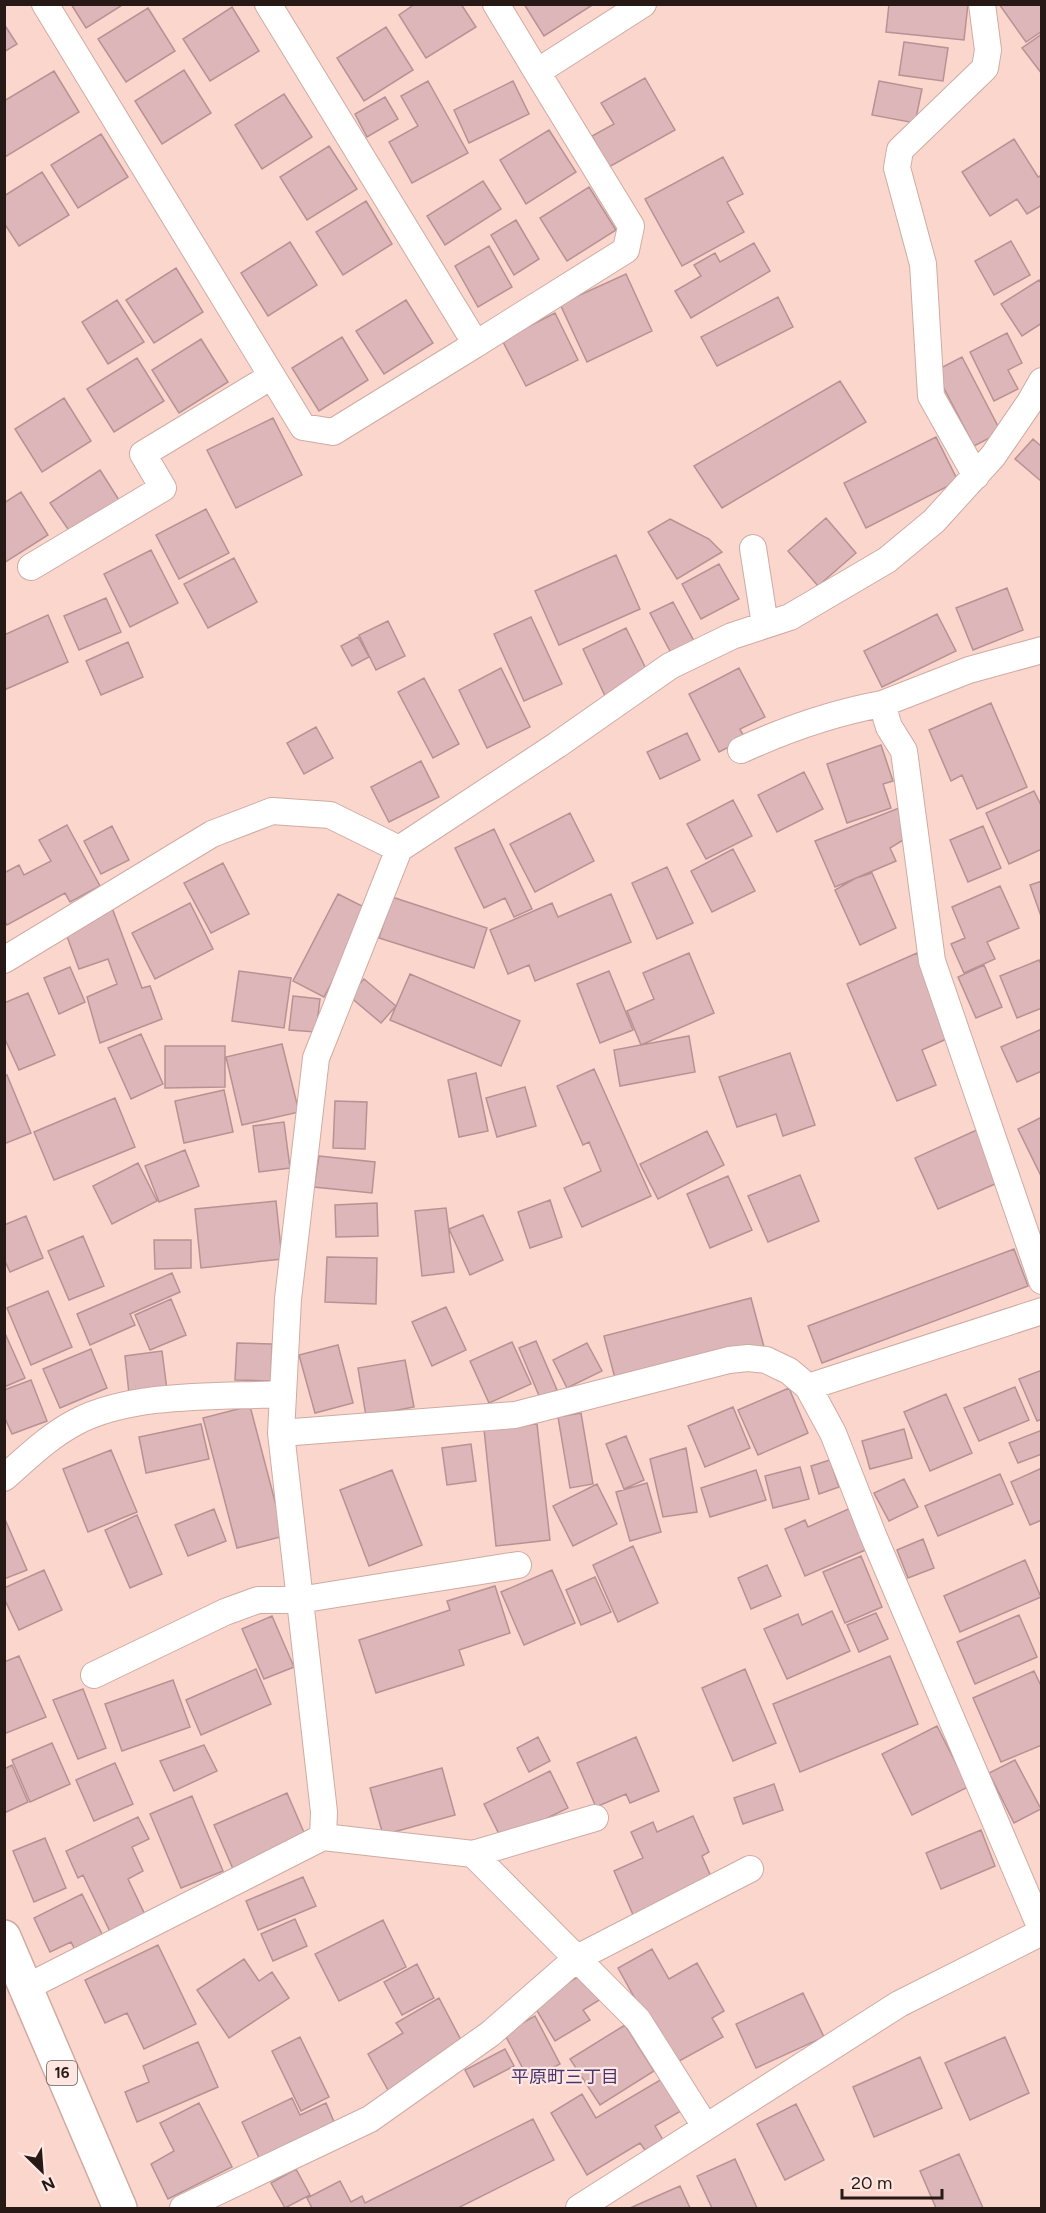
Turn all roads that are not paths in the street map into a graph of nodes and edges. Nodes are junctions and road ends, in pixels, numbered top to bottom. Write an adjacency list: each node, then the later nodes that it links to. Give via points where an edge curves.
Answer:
1 (45, 4): 8 (street)
2 (268, 4): 7 (street)
3 (496, 4): 6 (street)
4 (643, 4): 6 (street)
5 (982, 4): 10 (street, via 988,50 985,68 900,150 897,168 923,264 931,396)
6 (537, 72): 7 (street, via 631,226 626,250)
7 (476, 344): 8 (street, via 333,432 303,427)
8 (272, 376): 12 (street, via 143,454 163,488)
9 (1041, 381): 10 (street)
10 (976, 476): 13 (street, via 934,521 887,560 790,617)
11 (753, 548): 13 (street)
12 (31, 567)
13 (765, 625): 17 (street, via 670,666)
14 (1041, 650): 15 (street, via 969,670)
15 (882, 704): 16 (street, via 806,722); 19 (street, via 889,727 904,750 932,961)
16 (741, 750)
17 (399, 849): 18 (street, via 330,815 272,811 212,834); 22 (street, via 316,1058 288,1299)
18 (4, 960)
19 (1041, 1281)
20 (1041, 1311): 21 (street)
21 (808, 1387): 23 (street, via 789,1371 766,1360 748,1358 514,1415); 32 (street, via 832,1433)
22 (283, 1395): 23 (street); 24 (street, via 147,1401 115,1407 77,1421 50,1437)
23 (281, 1433): 26 (street)
24 (4, 1478)
25 (518, 1565): 26 (street)
26 (299, 1600): 27 (street, via 258,1600 225,1612); 29 (street, via 324,1812)
27 (94, 1675)
28 (595, 1818): 30 (street)
29 (323, 1837): 30 (street); 35 (street)
30 (473, 1854): 34 (street)
31 (750, 1869): 34 (street)
32 (1041, 1931): 36 (street, via 899,2004)
33 (4, 1937): 35 (main road, 16)
34 (577, 1958): 36 (street, via 638,2020); 38 (street, via 490,2034 370,2120)
35 (27, 1987): 37 (main road, 16)
36 (705, 2126): 39 (street)
37 (120, 2208)
38 (183, 2208)
39 (579, 2208)

